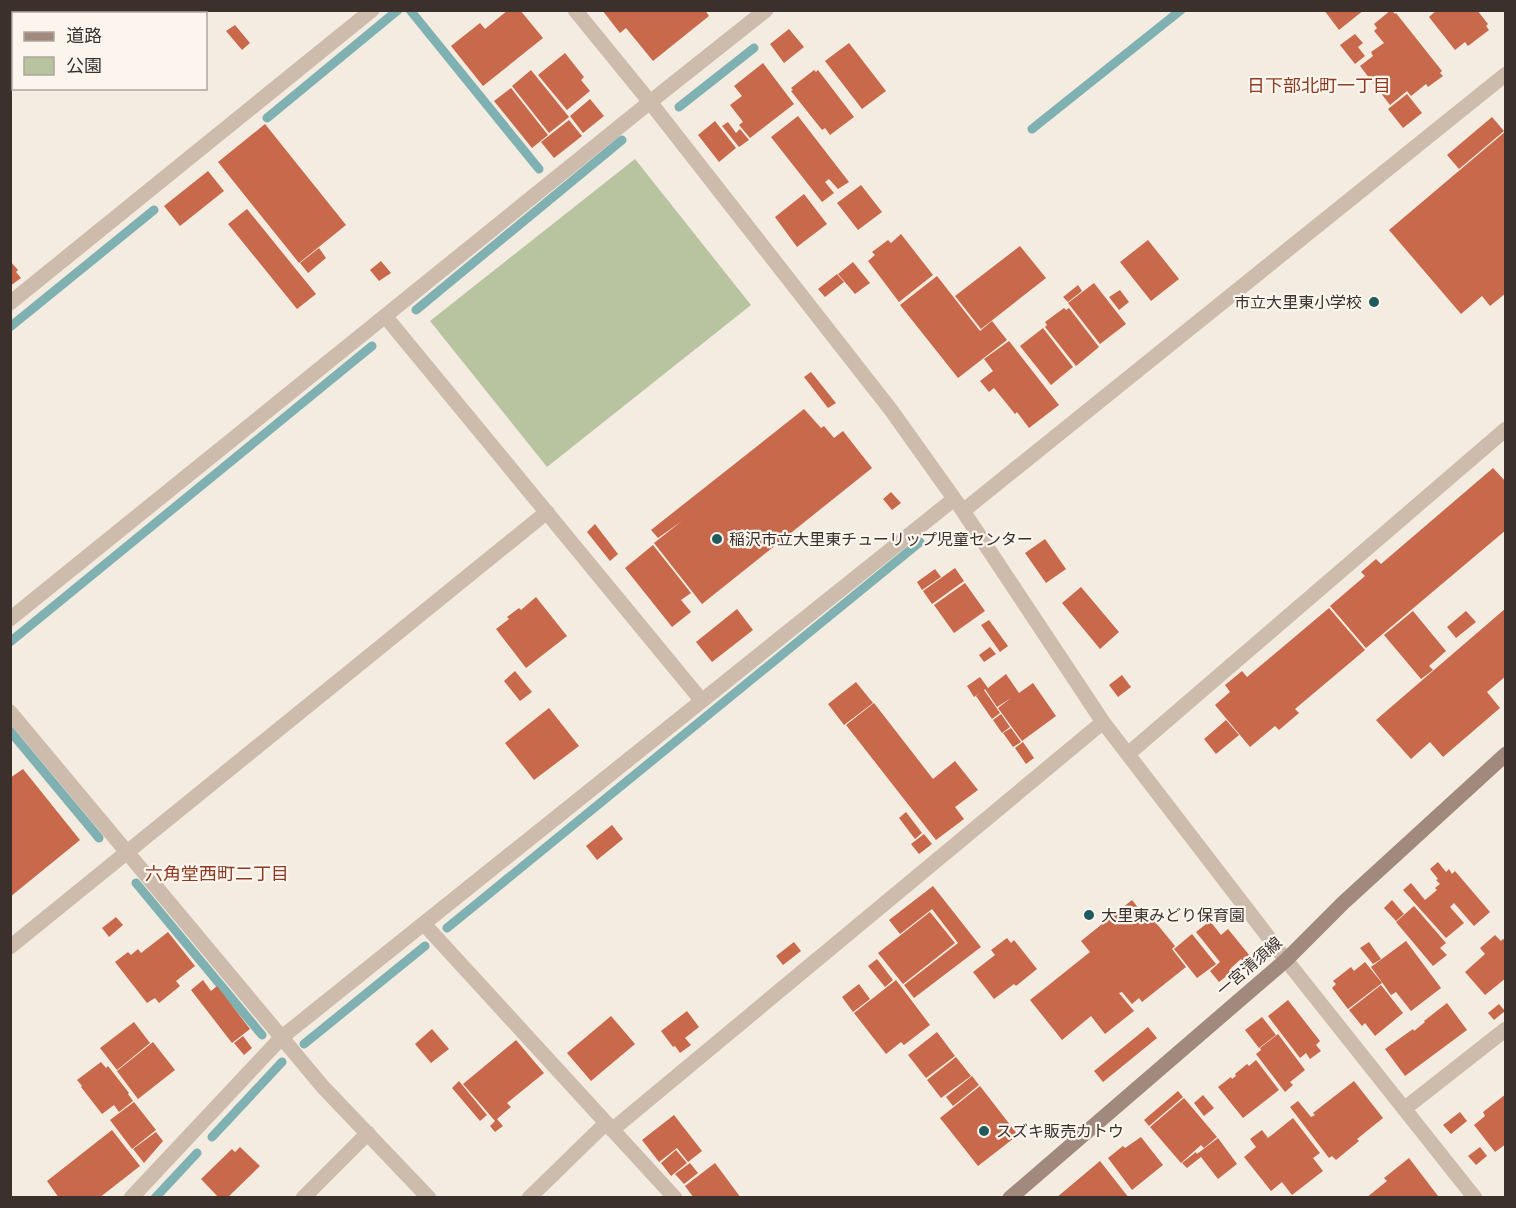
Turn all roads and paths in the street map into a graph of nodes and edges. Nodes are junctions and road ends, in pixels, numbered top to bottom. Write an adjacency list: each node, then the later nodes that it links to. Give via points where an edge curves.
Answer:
1 (372, 10): 6 (street)
2 (575, 10): 5 (street)
3 (766, 10): 5 (street)
4 (1506, 74): 9 (street)
5 (650, 102): 7 (street); 9 (street, via 891,410)
6 (10, 303)
7 (385, 316): 10 (street); 11 (street)
8 (1506, 429): 15 (street)
9 (958, 505): 12 (street); 14 (street)
10 (547, 512): 12 (street); 17 (street)
11 (10, 619)
12 (702, 701): 18 (street)
13 (10, 712): 17 (street)
14 (1103, 722): 15 (street); 24 (street)
15 (1128, 754): 20 (street)
16 (1506, 754): 20 (main road, 一宮清須線)
17 (127, 852): 19 (street); 22 (street)
18 (424, 924): 22 (street); 24 (street)
19 (10, 947)
20 (1286, 960): 23 (street); 32 (main road, 一宮清須線)
21 (1506, 1029): 23 (street)
22 (282, 1037): 25 (street); 27 (street)
23 (1404, 1109): 26 (street)
24 (609, 1127): 30 (street); 31 (street)
25 (368, 1133): 28 (street); 29 (street)
26 (1467, 1195)
27 (131, 1197)
28 (303, 1197)
29 (429, 1197)
30 (529, 1197)
31 (675, 1197)
32 (1010, 1197)

